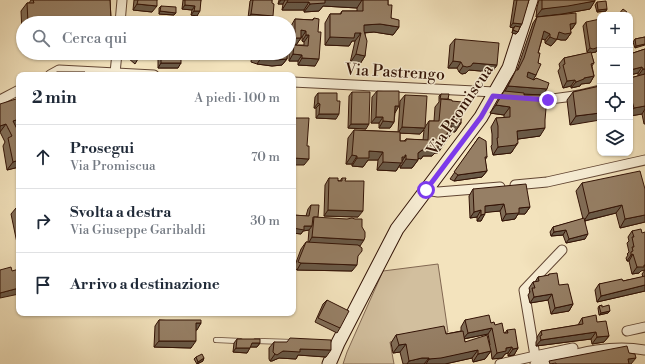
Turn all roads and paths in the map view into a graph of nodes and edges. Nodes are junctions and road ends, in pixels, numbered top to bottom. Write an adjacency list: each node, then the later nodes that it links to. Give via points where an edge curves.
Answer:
1 (122, 0): 3 (street)
2 (531, 0): 11 (street, Via Promiscua, via 509,68)
3 (121, 16)
4 (116, 60): 7 (street)
5 (55, 72): 6 (street)
6 (96, 72)
7 (114, 72)
8 (296, 82): 11 (street, Via Pastrengo)
9 (597, 91): 12 (street, via 548,100)
10 (16, 92): 13 (street)
11 (496, 95): 15 (street, Via Promiscua)
12 (524, 98)
13 (0, 100)
14 (645, 160): 15 (street, via 547,182 438,192)
15 (426, 190): 26 (street, Via Promiscua, via 397,229 334,343)
16 (562, 250): 25 (street, via 524,290)
17 (645, 327): 18 (street)
18 (627, 331)
19 (216, 340): 20 (lane)
20 (246, 341)
21 (254, 341): 22 (lane)
22 (300, 342)
23 (573, 348): 25 (street)
24 (645, 350): 25 (street, via 604,349)
25 (535, 360): 27 (street)
26 (329, 364)
27 (500, 364)

